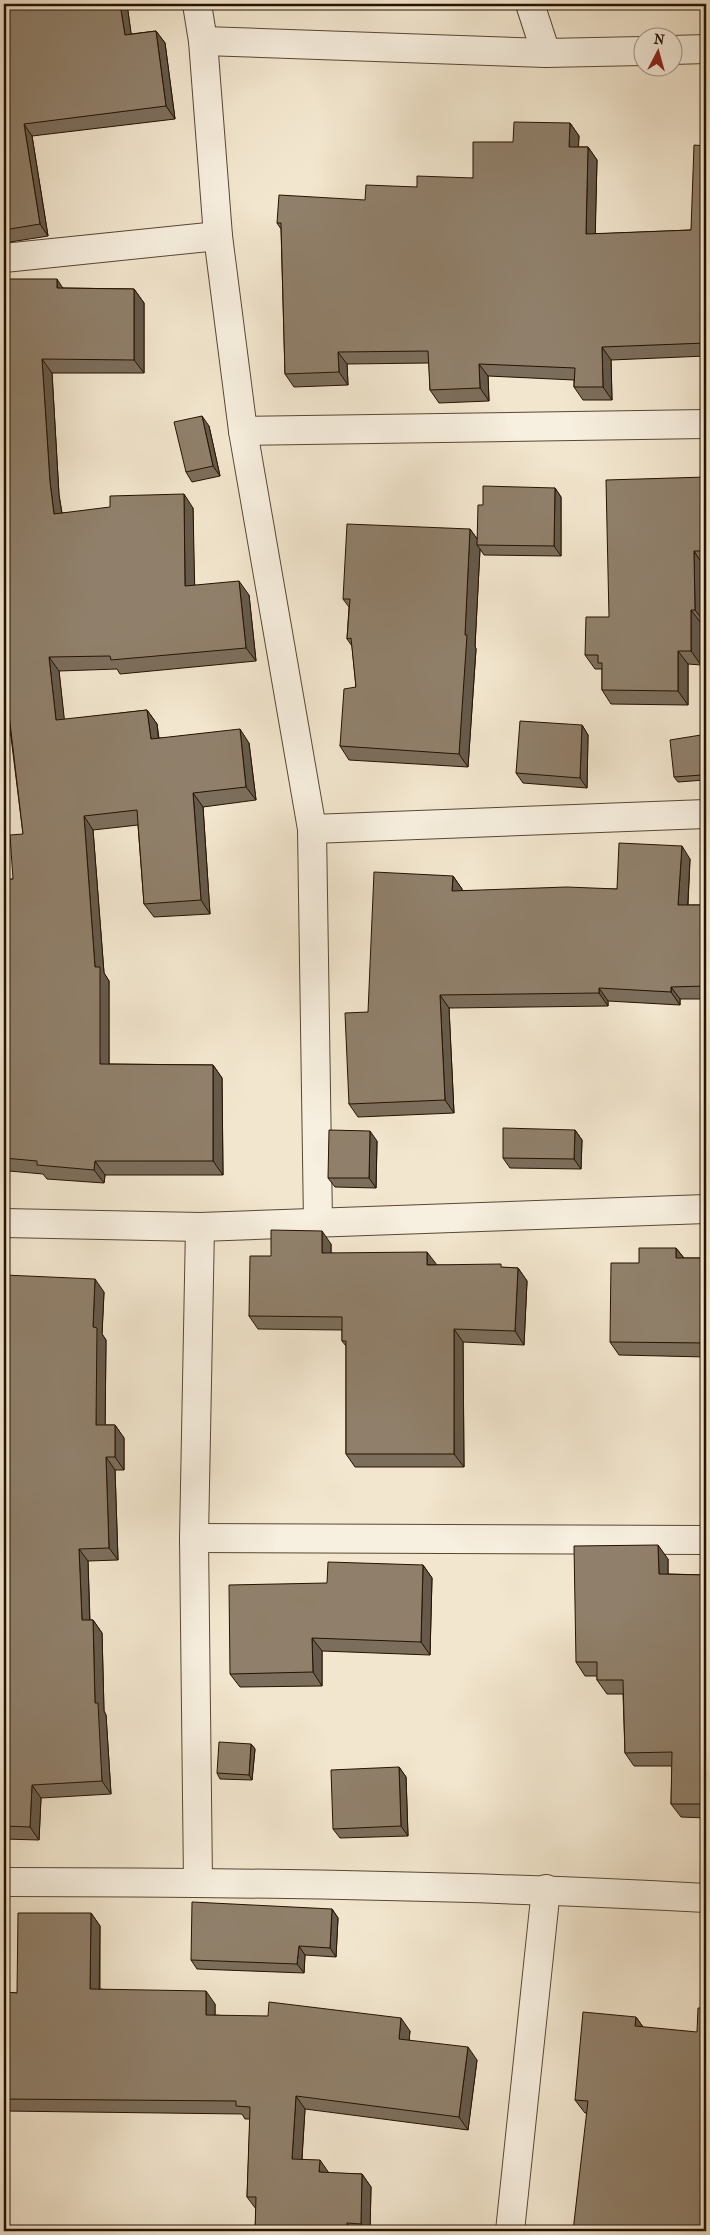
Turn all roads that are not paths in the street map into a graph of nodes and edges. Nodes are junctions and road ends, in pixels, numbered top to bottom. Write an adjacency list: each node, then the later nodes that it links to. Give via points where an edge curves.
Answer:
1 (196, 4): 3 (street)
2 (530, 4): 7 (street)
3 (203, 41): 7 (street); 8 (street)
4 (706, 49): 5 (street)
5 (682, 50)
6 (632, 51): 7 (street)
7 (546, 53)
8 (218, 236): 9 (street); 11 (street)
9 (4, 258)
10 (706, 424): 11 (street)
11 (243, 431): 13 (street)
12 (706, 814): 13 (street)
13 (312, 829): 15 (street)
14 (706, 1209): 15 (street)
15 (318, 1222): 17 (street)
16 (4, 1223): 17 (street)
17 (200, 1227): 18 (street)
18 (194, 1538): 19 (street); 21 (street)
19 (706, 1540)
20 (4, 1882): 21 (street)
21 (198, 1882): 22 (street)
22 (546, 1889): 23 (street); 24 (street)
23 (706, 1898)
24 (510, 2231)

